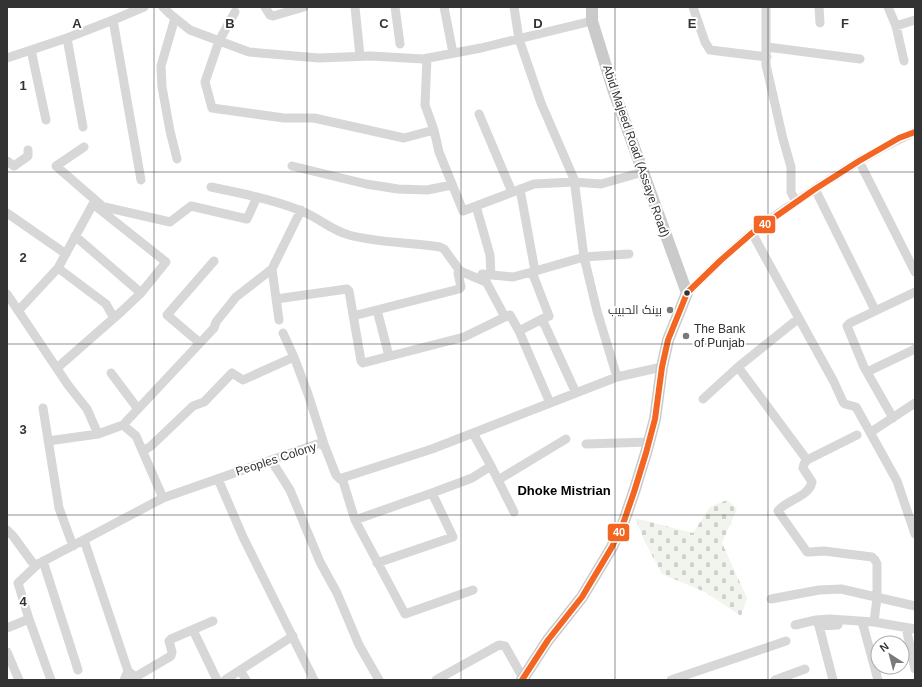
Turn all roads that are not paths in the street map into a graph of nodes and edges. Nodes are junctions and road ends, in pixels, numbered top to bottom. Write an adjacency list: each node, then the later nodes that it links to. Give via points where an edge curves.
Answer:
1 (144, 7): 16 (street)
2 (163, 7): 15 (street)
3 (265, 7): 4 (street, via 272,16)
4 (304, 7)
5 (355, 7): 28 (street)
6 (395, 7): 24 (street)
7 (444, 7): 27 (street)
8 (514, 7): 22 (street)
9 (592, 7): 18 (main road, Abid Majeed Road (Assaye Road))
10 (693, 7): 29 (street, via 710,50)
11 (766, 7): 25 (street)
12 (819, 7): 19 (street)
13 (888, 7): 20 (street)
14 (235, 12): 23 (street)
15 (175, 18): 23 (street, via 190,30); 41 (street, via 161,66 170,131)
16 (113, 20): 21 (street); 46 (street)
17 (915, 20): 20 (street)
18 (592, 21): 22 (street); 45 (main road, Abid Majeed Road (Assaye Road))
19 (820, 23)
20 (896, 26): 33 (street)
21 (67, 38): 26 (street); 36 (street)
22 (519, 39): 27 (street); 47 (street, via 541,103)
23 (219, 41): 28 (street, via 249,52 319,58); 37 (street, via 205,82 212,108 284,118 314,118 404,138)
24 (400, 44)
25 (766, 48): 29 (street); 32 (street)
26 (31, 50): 30 (street); 35 (street)
27 (452, 54): 31 (street)
28 (360, 56): 31 (street)
29 (766, 57): 53 (street, via 791,167 790,189)
30 (7, 58)
31 (427, 58): 37 (street, via 425,105)
32 (860, 59)
33 (904, 60)
34 (479, 114): 51 (street)
35 (46, 120)
36 (83, 127)
37 (434, 130): 48 (street, via 439,152)
38 (915, 132): 43 (street, via 899,138)
39 (84, 147): 54 (street, via 56,166)
40 (28, 150): 42 (street, via 28,156 14,166)
41 (178, 159)
42 (7, 161)
43 (859, 161): 50 (street); 68 (street)
44 (292, 166): 48 (street, via 398,189 427,190)
45 (643, 172): 47 (street, via 601,184); 72 (main road, Abid Majeed Road (Assaye Road))
46 (141, 180)
47 (574, 182): 51 (street, via 534,184); 62 (street)
48 (452, 185): 55 (street, via 462,211)
49 (210, 186): 52 (street)
50 (815, 189): 53 (street); 76 (street)
51 (516, 191): 55 (street); 67 (street)
52 (257, 197): 54 (street, via 247,218 191,206 170,222); 56 (street)
53 (796, 202): 58 (street)
54 (97, 205): 59 (street); 71 (street, via 166,262)
55 (476, 206): 69 (street, via 490,255)
56 (301, 210): 65 (street); 66 (street, via 347,234 440,247)
57 (7, 212): 60 (street)
58 (752, 233): 72 (street); 81 (street)
59 (75, 236): 60 (street); 71 (street)
60 (66, 254): 64 (street)
61 (629, 254): 62 (street)
62 (584, 257): 67 (street); 95 (street)
63 (214, 261): 86 (street, via 167,315)
64 (58, 268): 77 (street); 80 (street, via 106,304)
65 (272, 269): 74 (street); 86 (street, via 236,297)
66 (460, 270): 69 (street); 75 (street, via 459,289)
67 (534, 271): 69 (street, via 512,277); 82 (street, via 549,316)
68 (915, 272)
69 (489, 278): 79 (street)
70 (915, 292): 76 (street)
71 (141, 293): 80 (street)
72 (687, 293): 90 (main road, via 668,340)
73 (7, 294): 77 (street)
74 (276, 299): 78 (street, via 347,289); 83 (street)
75 (377, 310): 78 (street); 88 (street)
76 (875, 310): 93 (street, via 847,326)
77 (18, 311): 92 (street)
78 (353, 316): 88 (street, via 362,362)
79 (505, 316): 84 (street, via 510,315); 88 (street, via 464,337)
80 (114, 318): 92 (street)
81 (799, 318): 91 (street); 104 (street, via 844,402 856,407)
82 (542, 319): 84 (street); 96 (street)
83 (279, 320)
84 (519, 331): 98 (street)
85 (283, 333): 89 (street)
86 (200, 343): 101 (street)
87 (915, 349): 93 (street)
88 (389, 356)
89 (294, 357): 112 (street); 113 (street, via 243,380 232,373 204,402 193,406)
90 (662, 367): 95 (street); 110 (main road)
91 (738, 367): 97 (street); 115 (street)
92 (57, 368): 106 (street, via 87,409)
93 (867, 372): 102 (street)
94 (111, 374): 101 (street)
95 (617, 377): 96 (street)
96 (576, 393): 98 (street)
97 (703, 399)
98 (550, 403): 105 (street)
99 (915, 403): 102 (street)
100 (43, 408): 109 (street)
101 (138, 409): 103 (street)
102 (893, 418): 104 (street)
103 (123, 425): 106 (street); 113 (street, via 136,436)
104 (870, 432): 124 (street, via 897,481)
105 (474, 433): 116 (street); 117 (street)
106 (98, 434): 109 (street)
107 (857, 435): 115 (street)
108 (566, 439): 119 (street)
109 (48, 441): 127 (street, via 59,508)
110 (649, 442): 111 (street); 150 (main road, via 624,521 612,547 582,597 548,640)
111 (586, 444)
112 (325, 447): 114 (street, Peoples Colony, via 317,444); 117 (street, Peoples Colony, via 336,476)
113 (142, 452): 121 (street)
114 (271, 460): 118 (street, Peoples Colony); 158 (street, via 290,490 320,562 337,593 359,645)
115 (807, 460): 131 (street, via 803,468 812,482 811,486 802,495 779,509 779,513 807,552 824,551 872,557 877,564)
116 (491, 466): 119 (street); 120 (street, via 472,478)
117 (342, 478): 123 (street)
118 (218, 479): 121 (street, Peoples Colony); 143 (street, via 243,537)
119 (498, 480): 122 (street)
120 (432, 493): 123 (street); 129 (street, via 453,537)
121 (163, 498): 126 (street, Peoples Colony)
122 (514, 512)
123 (355, 520): 129 (street)
124 (914, 528)
125 (7, 530): 128 (street, via 32,562)
126 (84, 540): 127 (street, Peoples Colony); 149 (street)
127 (73, 546): 128 (street, Peoples Colony)
128 (41, 563): 134 (street, Peoples Colony, via 18,583); 147 (street)
129 (377, 563): 130 (street, via 405,614)
130 (473, 590)
131 (877, 598): 132 (street, via 841,589); 133 (street); 136 (street)
132 (771, 599)
133 (915, 606)
134 (29, 619): 140 (street); 152 (street)
135 (213, 621): 141 (street)
136 (874, 622): 137 (street, via 830,619); 142 (street)
137 (818, 623): 138 (street); 139 (street); 163 (street)
138 (796, 625)
139 (863, 625): 142 (street); 164 (street)
140 (7, 628)
141 (193, 630): 149 (street, via 169,641 171,656 137,676); 154 (street)
142 (912, 632): 146 (street)
143 (293, 636): 148 (street); 157 (street)
144 (786, 641): 160 (street)
145 (7, 652): 151 (street)
146 (915, 669)
147 (78, 670)
148 (240, 670): 155 (street); 156 (street)
149 (128, 671): 153 (street)
150 (522, 679): 159 (street, via 505,646 499,645)
151 (19, 680)
152 (51, 680)
153 (124, 680)
154 (217, 680)
155 (225, 680)
156 (246, 680)
157 (314, 680)
158 (379, 680)
159 (436, 680)
160 (670, 680)
161 (776, 680): 162 (street, via 803,670)
162 (804, 680)
163 (833, 680)
164 (878, 680)

